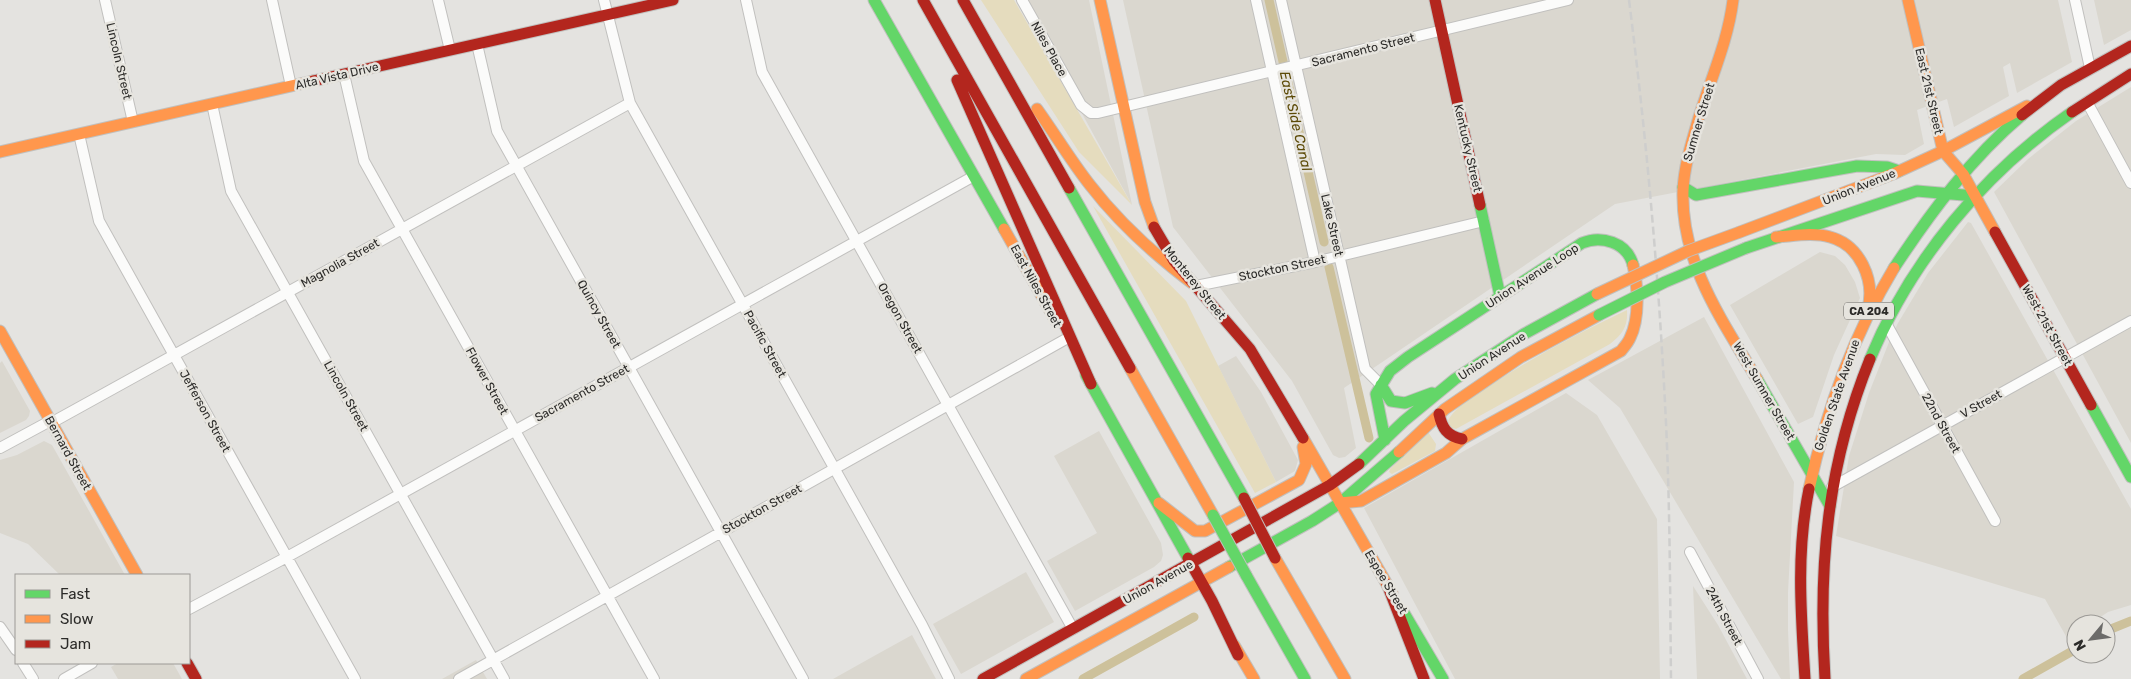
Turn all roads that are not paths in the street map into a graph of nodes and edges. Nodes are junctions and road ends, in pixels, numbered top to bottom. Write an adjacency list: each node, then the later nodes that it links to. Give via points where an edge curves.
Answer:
1 (105, 0): 38 (street, Lincoln Street)
2 (272, 0): 31 (street)
3 (438, 0): 25 (street)
4 (604, 0): 19 (street, Pacific Street)
5 (673, 0): 19 (main road, Alta Vista Drive)
6 (746, 0): 53 (street, Oregon Street, via 762,72)
7 (874, 0): 45 (main road, East Niles Street)
8 (923, 0): 20 (main road)
9 (963, 0): 21 (main road)
10 (1022, 0): 32 (street, Niles Place)
11 (1100, 0): 37 (main road, Monterey Street)
12 (1256, 0): 28 (street, Lake Street)
13 (1281, 0): 26 (street, Lake Street)
14 (1435, 0): 22 (main road, Kentucky Street)
15 (1568, 0): 22 (street, Sacramento Street)
16 (1733, 0): 47 (main road, Sumner Street, via 1725,43 1688,154)
17 (1908, 0): 40 (main road, East 21st Street)
18 (2075, 0): 27 (street)
19 (608, 15): 23 (main road, Alta Vista Drive); 35 (street, Pacific Street)
20 (935, 18): 69 (main road, via 939,37); 120 (main road, bridge)
21 (980, 29): 57 (main road, via 1078,171 1166,265); 121 (main road, bridge)
22 (1442, 31): 26 (street, Sacramento Street); 50 (main road, Kentucky Street)
23 (477, 44): 25 (main road, Alta Vista Drive); 42 (street, Quincy Street, via 497,131)
24 (2131, 46): 27 (main road, Golden State Avenue / CA 204)
25 (450, 50): 29 (main road, Alta Vista Drive)
26 (1294, 66): 28 (street, Sacramento Street); 54 (street, Lake Street)
27 (2090, 68): 33 (main road, Golden State Avenue / CA 204)
28 (1273, 72): 37 (street, Sacramento Street); 55 (street, Lake Street)
29 (344, 74): 31 (main road, Alta Vista Drive); 51 (street, Flower Street, via 364,161)
30 (2131, 74): 34 (main road, Golden State Avenue / CA 204)
31 (291, 86): 36 (main road, Alta Vista Drive)
32 (1076, 98): 37 (street, Sacramento Street, via 1091,113)
33 (2040, 100): 40 (main road, Union Avenue); 44 (main road, Golden State Avenue / CA 204)
34 (2087, 102): 46 (street); 49 (main road, Golden State Avenue / CA 204, via 2019,152)
35 (630, 103): 42 (street, Magnolia Street); 60 (street, Pacific Street)
36 (212, 104): 38 (main road, Alta Vista Drive); 58 (street, Lincoln Street, via 231,191)
37 (1124, 108): 57 (main road, Monterey Street, via 1145,202 1155,229 1174,261)
38 (133, 122): 39 (main road, Alta Vista Drive)
39 (79, 134): 41 (main road, Alta Vista Drive); 66 (street, Jefferson Street, via 99,221)
40 (1942, 151): 43 (main road, Union Avenue); 44 (main road, East 21st Street)
41 (0, 152)
42 (516, 166): 51 (street, Magnolia Street); 68 (street, Quincy Street)
43 (1899, 172): 47 (main road, via 1888,167 1857,166 1696,195); 71 (main road, Union Avenue, bridge, via 1688,251 1597,294 1524,334)
44 (1963, 174): 48 (main road, Golden State Avenue / CA 204); 49 (main road, West 21st Street)
45 (974, 176): 53 (street, Sacramento Street); 65 (main road, East Niles Street)
46 (2131, 183)
47 (1683, 187): 56 (main road, Sumner Street, via 1686,235)
48 (1949, 193): 49 (main road, Union Avenue); 52 (main road, Union Avenue, via 1917,191); 61 (main road, Golden State Avenue / CA 204, via 1896,266)
49 (1975, 196): 63 (main road, Golden State Avenue / CA 204, via 1934,247); 67 (main road, West 21st Street)
50 (1484, 221): 54 (street, Stockton Street); 59 (main road, Kentucky Street)
51 (402, 229): 58 (street, Magnolia Street); 77 (street, Flower Street)
52 (1776, 237): 61 (main road, via 1824,235 1850,247 1870,280); 73 (main road, Union Avenue, bridge, via 1665,282 1599,314 1521,357)
53 (857, 241): 60 (street, Sacramento Street); 72 (street, Oregon Street)
54 (1339, 256): 55 (street, Stockton Street); 70 (street, Lake Street, via 1365,370)
55 (1315, 262): 57 (street, Stockton Street)
56 (1698, 275): 82 (main road, West Sumner Street)
57 (1196, 286): 74 (main road, Monterey Street, via 1250,349)
58 (288, 292): 66 (street, Magnolia Street); 86 (street, Lincoln Street)
59 (1500, 296): 70 (main road, Union Avenue Loop, via 1408,357 1390,372); 78 (main road, Union Avenue Loop, via 1582,243 1596,238 1610,241 1632,260 1636,310 1630,339 1621,351)
60 (743, 304): 68 (street, Sacramento Street); 81 (street, Pacific Street)
61 (1867, 314): 82 (main road, Golden State Avenue / CA 204, via 1845,364)
62 (2131, 321): 67 (street, V Street)
63 (1887, 325): 76 (street, 22nd Street); 85 (main road, Golden State Avenue / CA 204, via 1853,404)
64 (0, 331): 75 (main road, Bernard Street)
65 (1066, 339): 69 (main road, East Niles Street); 72 (street, Stockton Street)
66 (174, 355): 75 (street, Magnolia Street); 93 (street, Jefferson Street)
67 (2065, 358): 76 (street, V Street); 83 (main road, West 21st Street)
68 (629, 367): 77 (street, Sacramento Street); 91 (street, Quincy Street)
69 (1092, 384): 87 (main road, East Niles Street)
70 (1381, 385): 71 (main road, via 1391,401 1405,403); 79 (main road, via 1376,394)
71 (1443, 389): 79 (main road, Union Avenue)
72 (948, 405): 81 (street, Stockton Street); 100 (street, Oregon Street)
73 (1439, 414): 78 (main road, via 1445,434); 88 (main road, Union Avenue)
74 (1292, 419): 84 (main road, Monterey Street); 87 (main road, via 1307,463 1306,472 1299,480 1205,531 1195,531)
75 (50, 422): 80 (street, Magnolia Street); 95 (main road, Bernard Street)
76 (1942, 425): 85 (street, V Street); 90 (street, 22nd Street)
77 (515, 430): 86 (street, Sacramento Street); 97 (street, Flower Street)
78 (1462, 439): 88 (main road, Union Avenue, via 1446,453 1361,501)
79 (1385, 440): 84 (main road, Union Avenue)
80 (0, 448)
81 (835, 469): 91 (street, Stockton Street); 115 (street, Pacific Street)
82 (1812, 474): 89 (main road, West Sumner Street); 125 (main road, Golden State Avenue / CA 204, via 1801,541 1799,608)
83 (2131, 477)
84 (1330, 485): 88 (main road, Espee Street); 94 (main road, Union Avenue)
85 (1832, 486): 89 (main road, Golden State Avenue / CA 204)
86 (401, 494): 93 (street, Sacramento Street); 103 (street, Lincoln Street)
87 (1155, 500): 94 (main road, East Niles Street)
88 (1340, 503): 94 (main road, Union Avenue, via 1312,521); 96 (main road, Espee Street)
89 (1830, 506): 126 (main road, Golden State Avenue / CA 204, via 1823,552)
90 (1995, 522)
91 (721, 532): 97 (street, Stockton Street); 114 (street, Quincy Street)
92 (1690, 552): 124 (street, 24th Street)
93 (287, 557): 98 (street, Sacramento Street); 110 (street, Jefferson Street)
94 (1195, 573): 100 (main road, Union Avenue); 101 (main road, East Niles Street); 117 (main road, Union Avenue)
95 (136, 574)
96 (1386, 584): 122 (main road); 123 (main road, Espee Street)
97 (607, 596): 103 (street, Stockton Street); 113 (street, Flower Street)
98 (190, 608)
99 (0, 627): 102 (street)
100 (1073, 629): 116 (main road, Union Avenue)
101 (1234, 645): 118 (main road); 119 (main road)
102 (15, 649)
103 (493, 660): 111 (street, Stockton Street); 112 (street, Lincoln Street)
104 (25, 664): 107 (street)
105 (90, 664): 108 (street)
106 (188, 664): 109 (main road)
107 (33, 679)
108 (64, 679)
109 (196, 679)
110 (355, 679)
111 (458, 679)
112 (504, 679)
113 (654, 679)
114 (803, 679)
115 (949, 679)
116 (983, 679)
117 (1026, 679)
118 (1248, 679)
119 (1254, 679)
120 (1305, 679)
121 (1345, 679)
122 (1424, 679)
123 (1443, 679)
124 (1758, 679)
125 (1806, 679)
126 (1825, 679)

